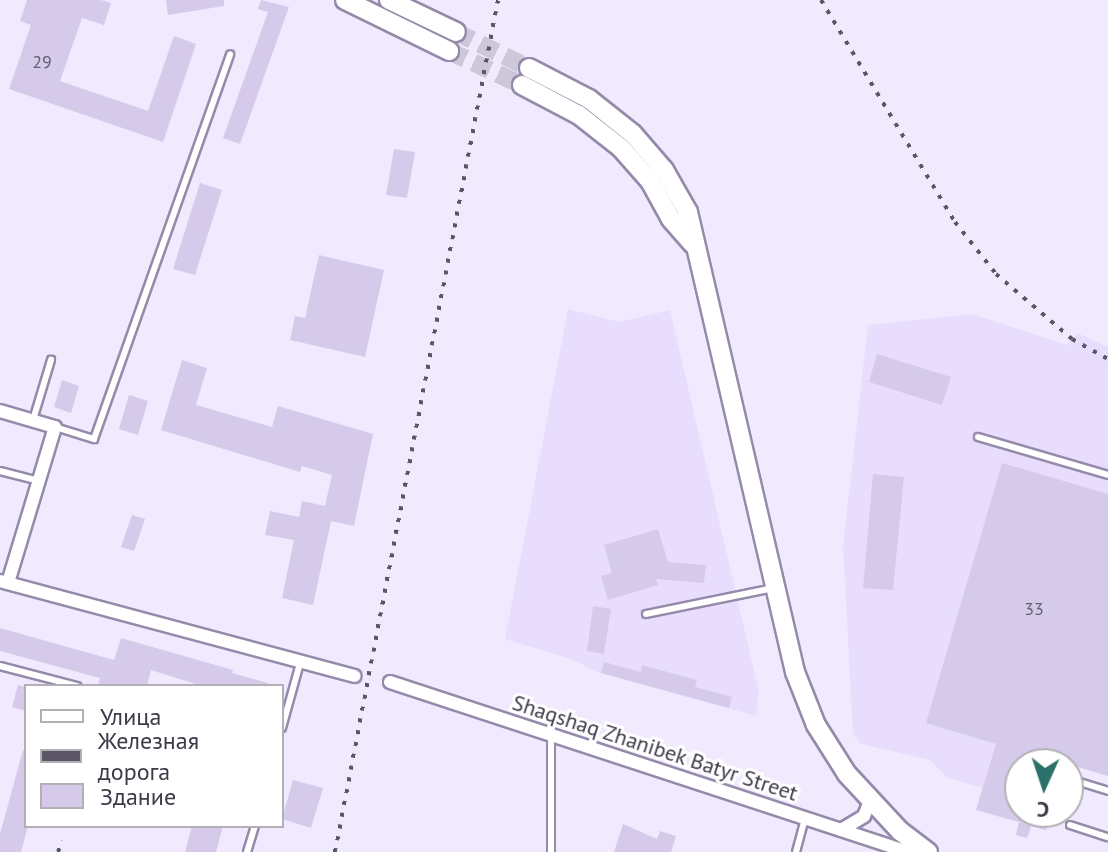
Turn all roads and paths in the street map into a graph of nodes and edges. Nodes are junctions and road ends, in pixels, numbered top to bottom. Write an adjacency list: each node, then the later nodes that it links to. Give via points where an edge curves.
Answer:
1 (345, 0): 4 (main road)
2 (389, 0): 3 (main road)
3 (456, 32)
4 (449, 51)
5 (230, 54): 10 (lane, via 94,439)
6 (526, 76): 16 (main road, via 589,99 633,134 664,170 688,212)
7 (51, 360): 9 (lane)
8 (0, 411): 9 (street)
9 (33, 420): 10 (street)
10 (55, 427): 14 (street)
11 (978, 437): 13 (lane)
12 (0, 471): 14 (lane)
13 (1108, 475)
14 (39, 481): 15 (street)
15 (4, 582): 18 (street)
16 (774, 588): 17 (lane); 27 (main road, via 795,672 816,725)
17 (646, 614)
18 (300, 663): 20 (street); 23 (lane)
19 (0, 666): 22 (lane)
20 (355, 676)
21 (390, 682): 24 (street, Shaqshaq Zhanibek Batyr Street)
22 (69, 684)
23 (284, 721)
24 (551, 735): 28 (street, Shaqshaq Zhanibek Batyr Street); 34 (lane)
25 (1084, 783): 26 (lane)
26 (1108, 791)
27 (870, 801): 31 (street, via 864,816); 37 (main road)
28 (805, 818): 31 (street, Shaqshaq Zhanibek Batyr Street); 35 (lane)
29 (254, 828): 33 (lane)
30 (1080, 828): 32 (lane)
31 (841, 830): 36 (street, Shaqshaq Zhanibek Batyr Street)
32 (1108, 837)
33 (247, 852)
34 (551, 852)
35 (796, 852)
36 (908, 852)
37 (928, 852)

